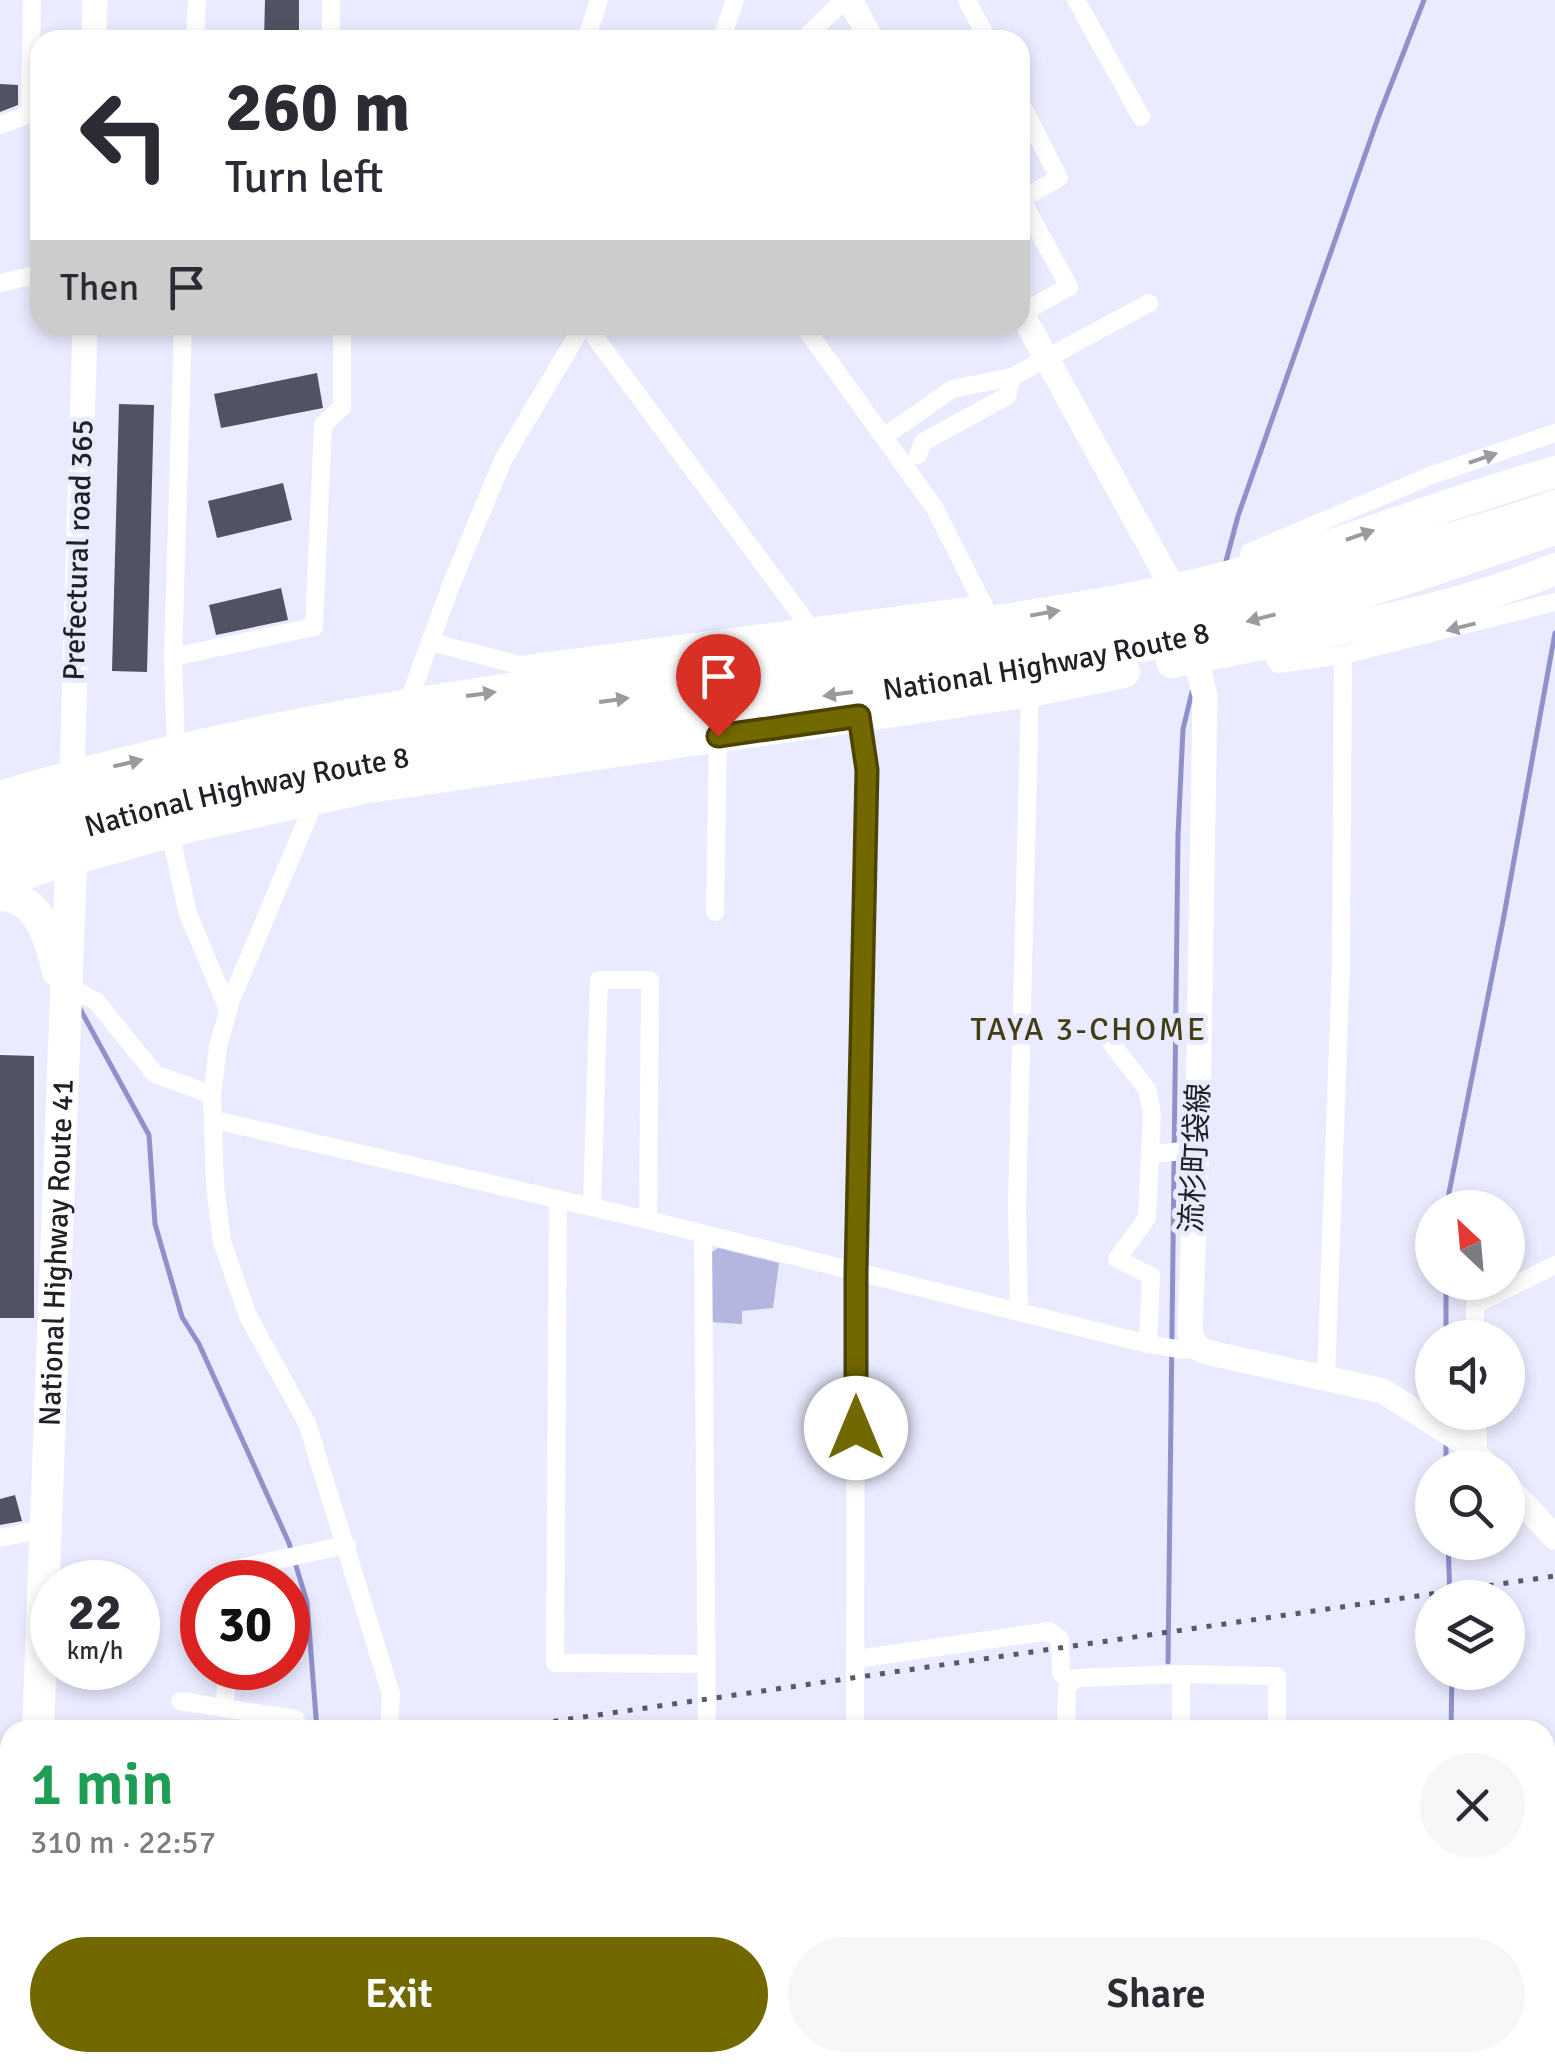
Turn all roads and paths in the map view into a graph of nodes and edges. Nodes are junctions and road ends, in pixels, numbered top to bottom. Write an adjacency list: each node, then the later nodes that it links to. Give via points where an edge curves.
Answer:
1 (32, 0): 10 (street)
2 (96, 0): 11 (main road)
3 (197, 0): 12 (street)
4 (331, 0): 13 (street)
5 (599, 0): 14 (street)
6 (735, 0): 15 (street)
7 (847, 0): 16 (street); 17 (main road)
8 (967, 0): 18 (street)
9 (1076, 0): 20 (street)
10 (33, 30)
11 (94, 30)
12 (196, 30)
13 (331, 30)
14 (589, 30)
15 (724, 30)
16 (815, 30)
17 (866, 30)
18 (983, 30)
19 (30, 114): 22 (street)
20 (1140, 117)
21 (1030, 121): 23 (street, via 1059,178)
22 (0, 125)
23 (1030, 194)
24 (1030, 215): 28 (street, via 1070,287)
25 (30, 276): 26 (street)
26 (0, 284)
27 (1149, 303): 36 (street)
28 (1030, 307)
29 (1030, 327): 36 (main road, 流杉町袋線)
30 (85, 335): 59 (main road, Prefectural road 365)
31 (183, 335): 53 (street)
32 (342, 335): 53 (street, via 342,407 323,426 314,627)
33 (578, 335): 49 (street, via 503,460)
34 (591, 335): 48 (street)
35 (810, 335): 39 (street)
36 (1047, 358): 37 (street); 46 (main road, 流杉町袋線)
37 (1012, 377): 39 (street, via 952,389); 40 (street, via 1007,396 923,442)
38 (1555, 433): 44 (street, one-way to 38, via 1250,552)
39 (885, 436): 47 (street, via 934,507)
40 (918, 456)
41 (1554, 472): 44 (highway, one-way to 41)
42 (1555, 506): 62 (highway, National Highway Route 8, one-way to 42, via 186,773 289,751 1174,614 1327,576)
43 (1555, 529): 64 (highway, National Highway Route 8, one-way to 64, via 1344,598 1176,639 288,778 189,798)
44 (1244, 573): 46 (highway)
45 (1549, 582): 50 (highway); 51 (street, one-way to 51)
46 (1174, 590): 47 (highway, one-way to 46); 52 (main road, 流杉町袋線)
47 (988, 613): 48 (highway)
48 (816, 636): 49 (street, via 519,665); 55 (highway, one-way to 48)
49 (431, 642): 55 (street)
50 (1266, 645): 51 (street, via 1278,664); 52 (highway)
51 (1343, 655): 86 (street)
52 (1196, 656): 54 (highway); 74 (main road, 流杉町袋線, via 1204,696)
53 (174, 657): 58 (street)
54 (1030, 691): 56 (highway); 82 (street)
55 (407, 705): 58 (highway)
56 (859, 716): 57 (highway); 81 (street, via 867,770)
57 (718, 736): 61 (highway); 68 (street)
58 (176, 752): 59 (highway, one-way to 58)
59 (72, 775): 60 (highway); 65 (highway, National Highway Route 41)
60 (0, 797)
61 (316, 798): 63 (highway); 70 (street)
62 (0, 828)
63 (170, 832): 65 (highway); 70 (street, via 188,914)
64 (0, 854)
65 (72, 860): 66 (highway); 69 (highway, National Highway Route 41)
66 (0, 884)
67 (0, 895): 69 (highway, via 16,896 34,912 48,933)
68 (715, 912)
69 (65, 992): 72 (street, via 96,1001 156,1074); 89 (highway, National Highway Route 41)
70 (228, 1009): 72 (street)
71 (1111, 1044): 75 (street, via 1147,1089)
72 (212, 1096): 73 (street)
73 (215, 1120): 76 (street); 92 (street, via 222,1242 248,1316 307,1423)
74 (1191, 1151): 75 (street); 85 (main road, 流杉町袋線, via 1190,1332)
75 (1156, 1154): 84 (street, via 1148,1218 1116,1259 1151,1276)
76 (558, 1199): 77 (street); 95 (street, via 555,1663)
77 (592, 1208): 78 (street); 78 (street, via 598,980 650,980)
78 (648, 1220): 79 (street)
79 (704, 1236): 81 (street); 95 (street)
80 (1555, 1266): 83 (street, via 1475,1305)
81 (856, 1273): 82 (street); 94 (street)
82 (1019, 1311): 84 (street)
83 (1475, 1320)
84 (1148, 1344): 85 (street)
85 (1196, 1346): 86 (main road)
86 (1326, 1378): 87 (main road, via 1384,1391)
87 (1470, 1450)
88 (1525, 1506): 90 (main road)
89 (48, 1528): 91 (street); 101 (highway, National Highway Route 41)
90 (1555, 1537)
91 (0, 1538)
92 (347, 1545): 93 (street); 103 (street, via 392,1694)
93 (283, 1560)
94 (857, 1660): 97 (street, via 1049,1631 1060,1639 1061,1674); 105 (street)
95 (707, 1664): 104 (street)
96 (1181, 1674): 97 (street); 107 (street); 108 (street, via 1278,1676)
97 (1070, 1683): 106 (street)
98 (226, 1690): 100 (street)
99 (180, 1700): 100 (street)
100 (224, 1708): 102 (street)
101 (38, 1720)
102 (296, 1720)
103 (390, 1720)
104 (706, 1720)
105 (856, 1720)
106 (1066, 1720)
107 (1181, 1720)
108 (1277, 1720)

